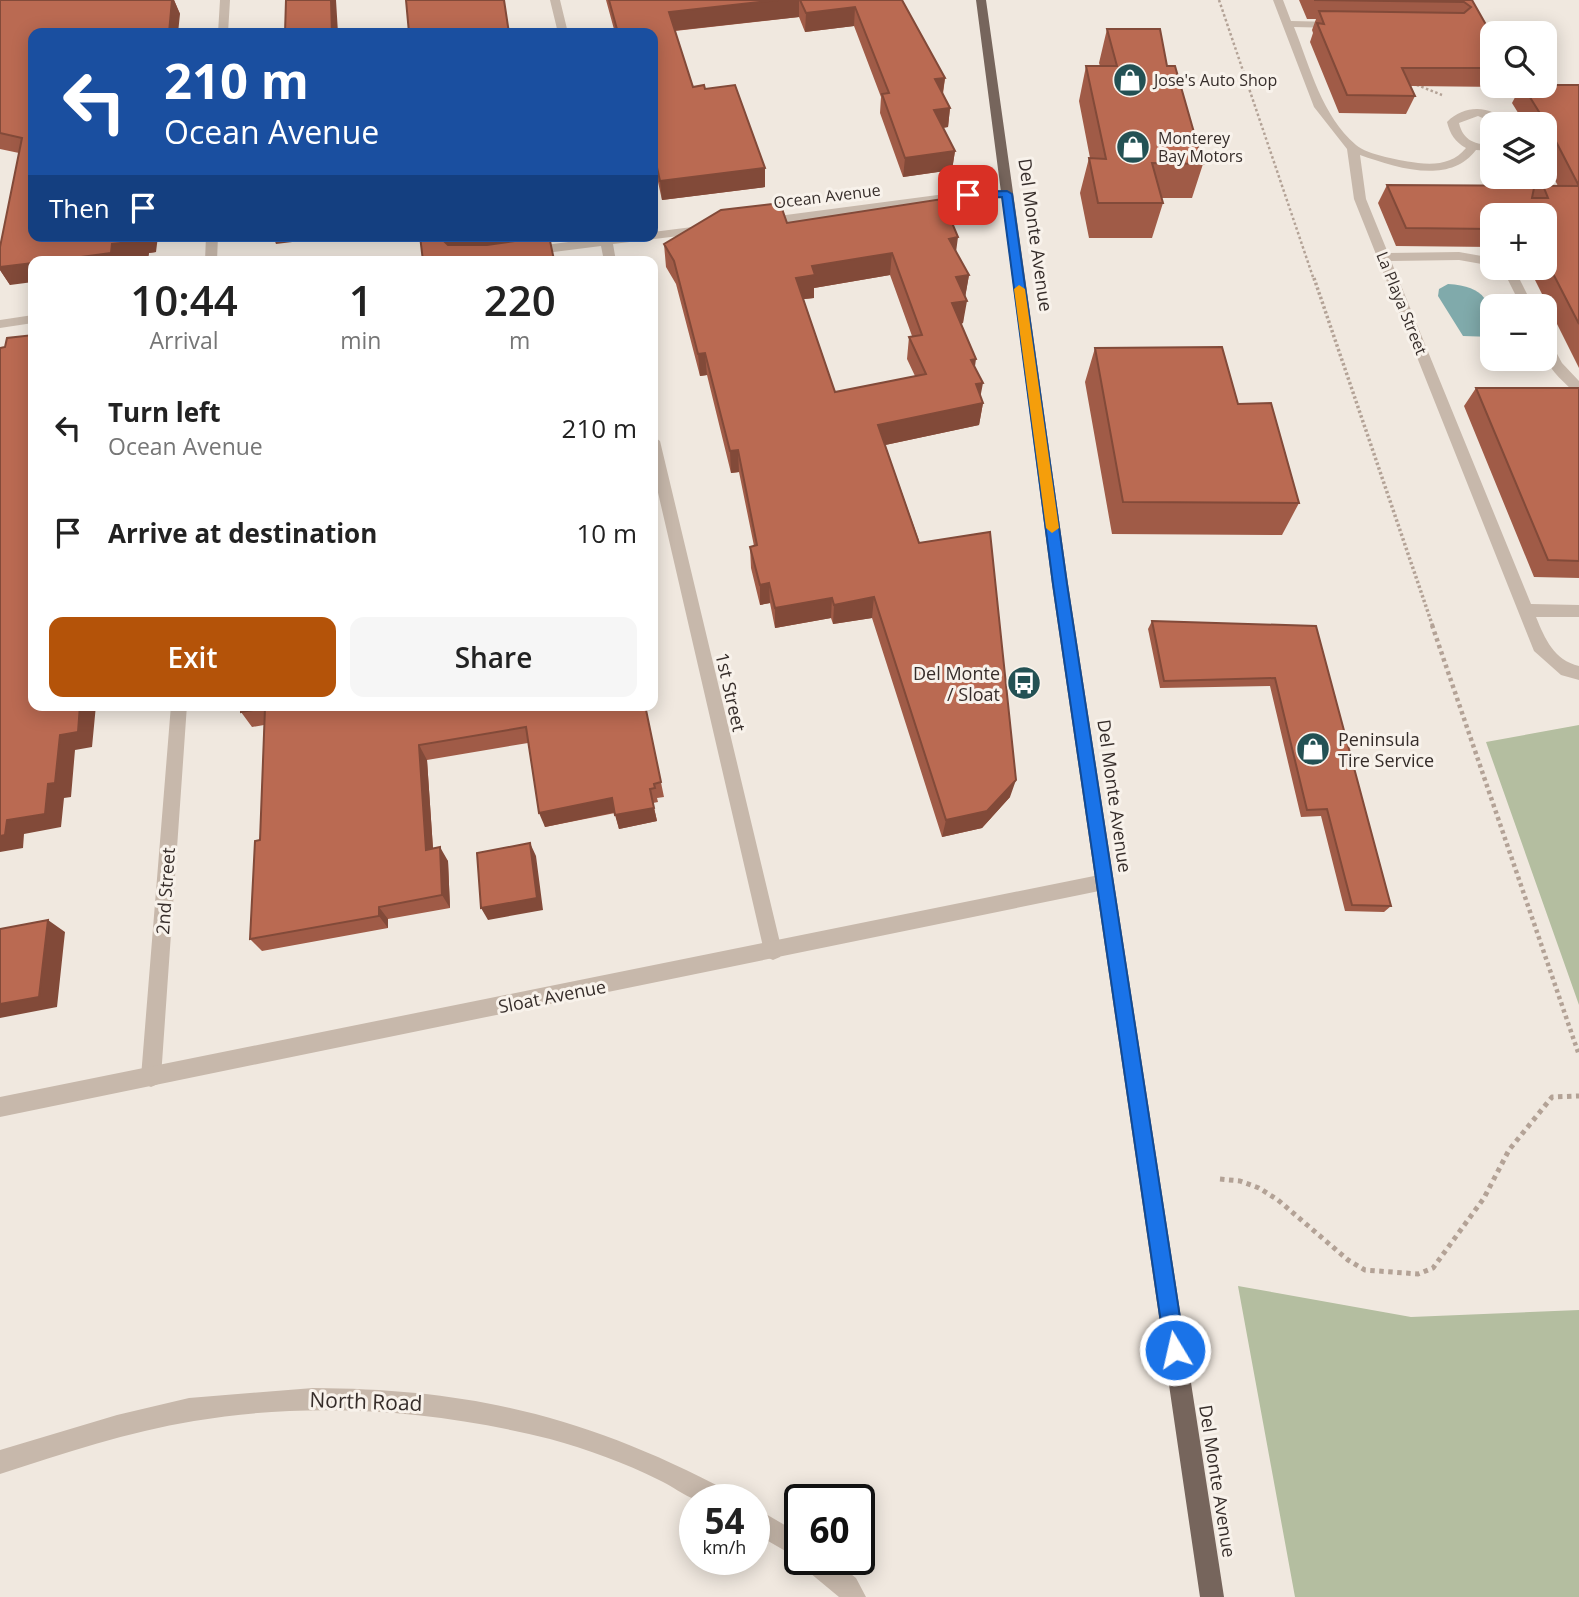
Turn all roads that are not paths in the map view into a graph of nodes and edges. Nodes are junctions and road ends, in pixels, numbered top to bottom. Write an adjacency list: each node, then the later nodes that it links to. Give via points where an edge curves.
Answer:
1 (225, 0): 7 (street)
2 (555, 0): 8 (street)
3 (981, 0): 13 (main road, Del Monte Avenue)
4 (1278, 0): 5 (street)
5 (1288, 24): 6 (street); 12 (street, via 1320,107)
6 (1350, 25)
7 (223, 28)
8 (561, 28)
9 (1484, 112): 10 (street, via 1453,122 1460,141)
10 (1473, 146): 11 (street); 12 (street, via 1462,159 1435,167 1392,162)
11 (1480, 147)
12 (1353, 149): 19 (street, La Playa Street, via 1360,199)
13 (1007, 194): 14 (street, Ocean Avenue); 30 (main road, Del Monte Avenue)
14 (749, 223)
15 (721, 227): 16 (street)
16 (658, 235)
17 (583, 242): 18 (street)
18 (520, 253)
19 (1383, 257): 20 (street); 26 (street, La Playa Street)
20 (1480, 260)
21 (28, 320): 22 (street)
22 (0, 324)
23 (1557, 367): 24 (street)
24 (1579, 389)
25 (658, 462): 31 (street, 1st Street)
26 (1525, 610): 27 (street); 28 (street, La Playa Street, via 1542,651 1567,670)
27 (1579, 611)
28 (1579, 673)
29 (178, 711): 32 (street, 2nd Street)
30 (1104, 882): 31 (street, Sloat Avenue); 38 (main road, Del Monte Avenue)
31 (773, 951): 32 (street, Sloat Avenue)
32 (151, 1077): 33 (street, Sloat Avenue)
33 (0, 1107)
34 (0, 1461): 35 (street, North Road, via 191,1409 378,1398 457,1406 545,1425 635,1456)
35 (690, 1484)
36 (832, 1575): 37 (street)
37 (854, 1597)
38 (1212, 1597)

